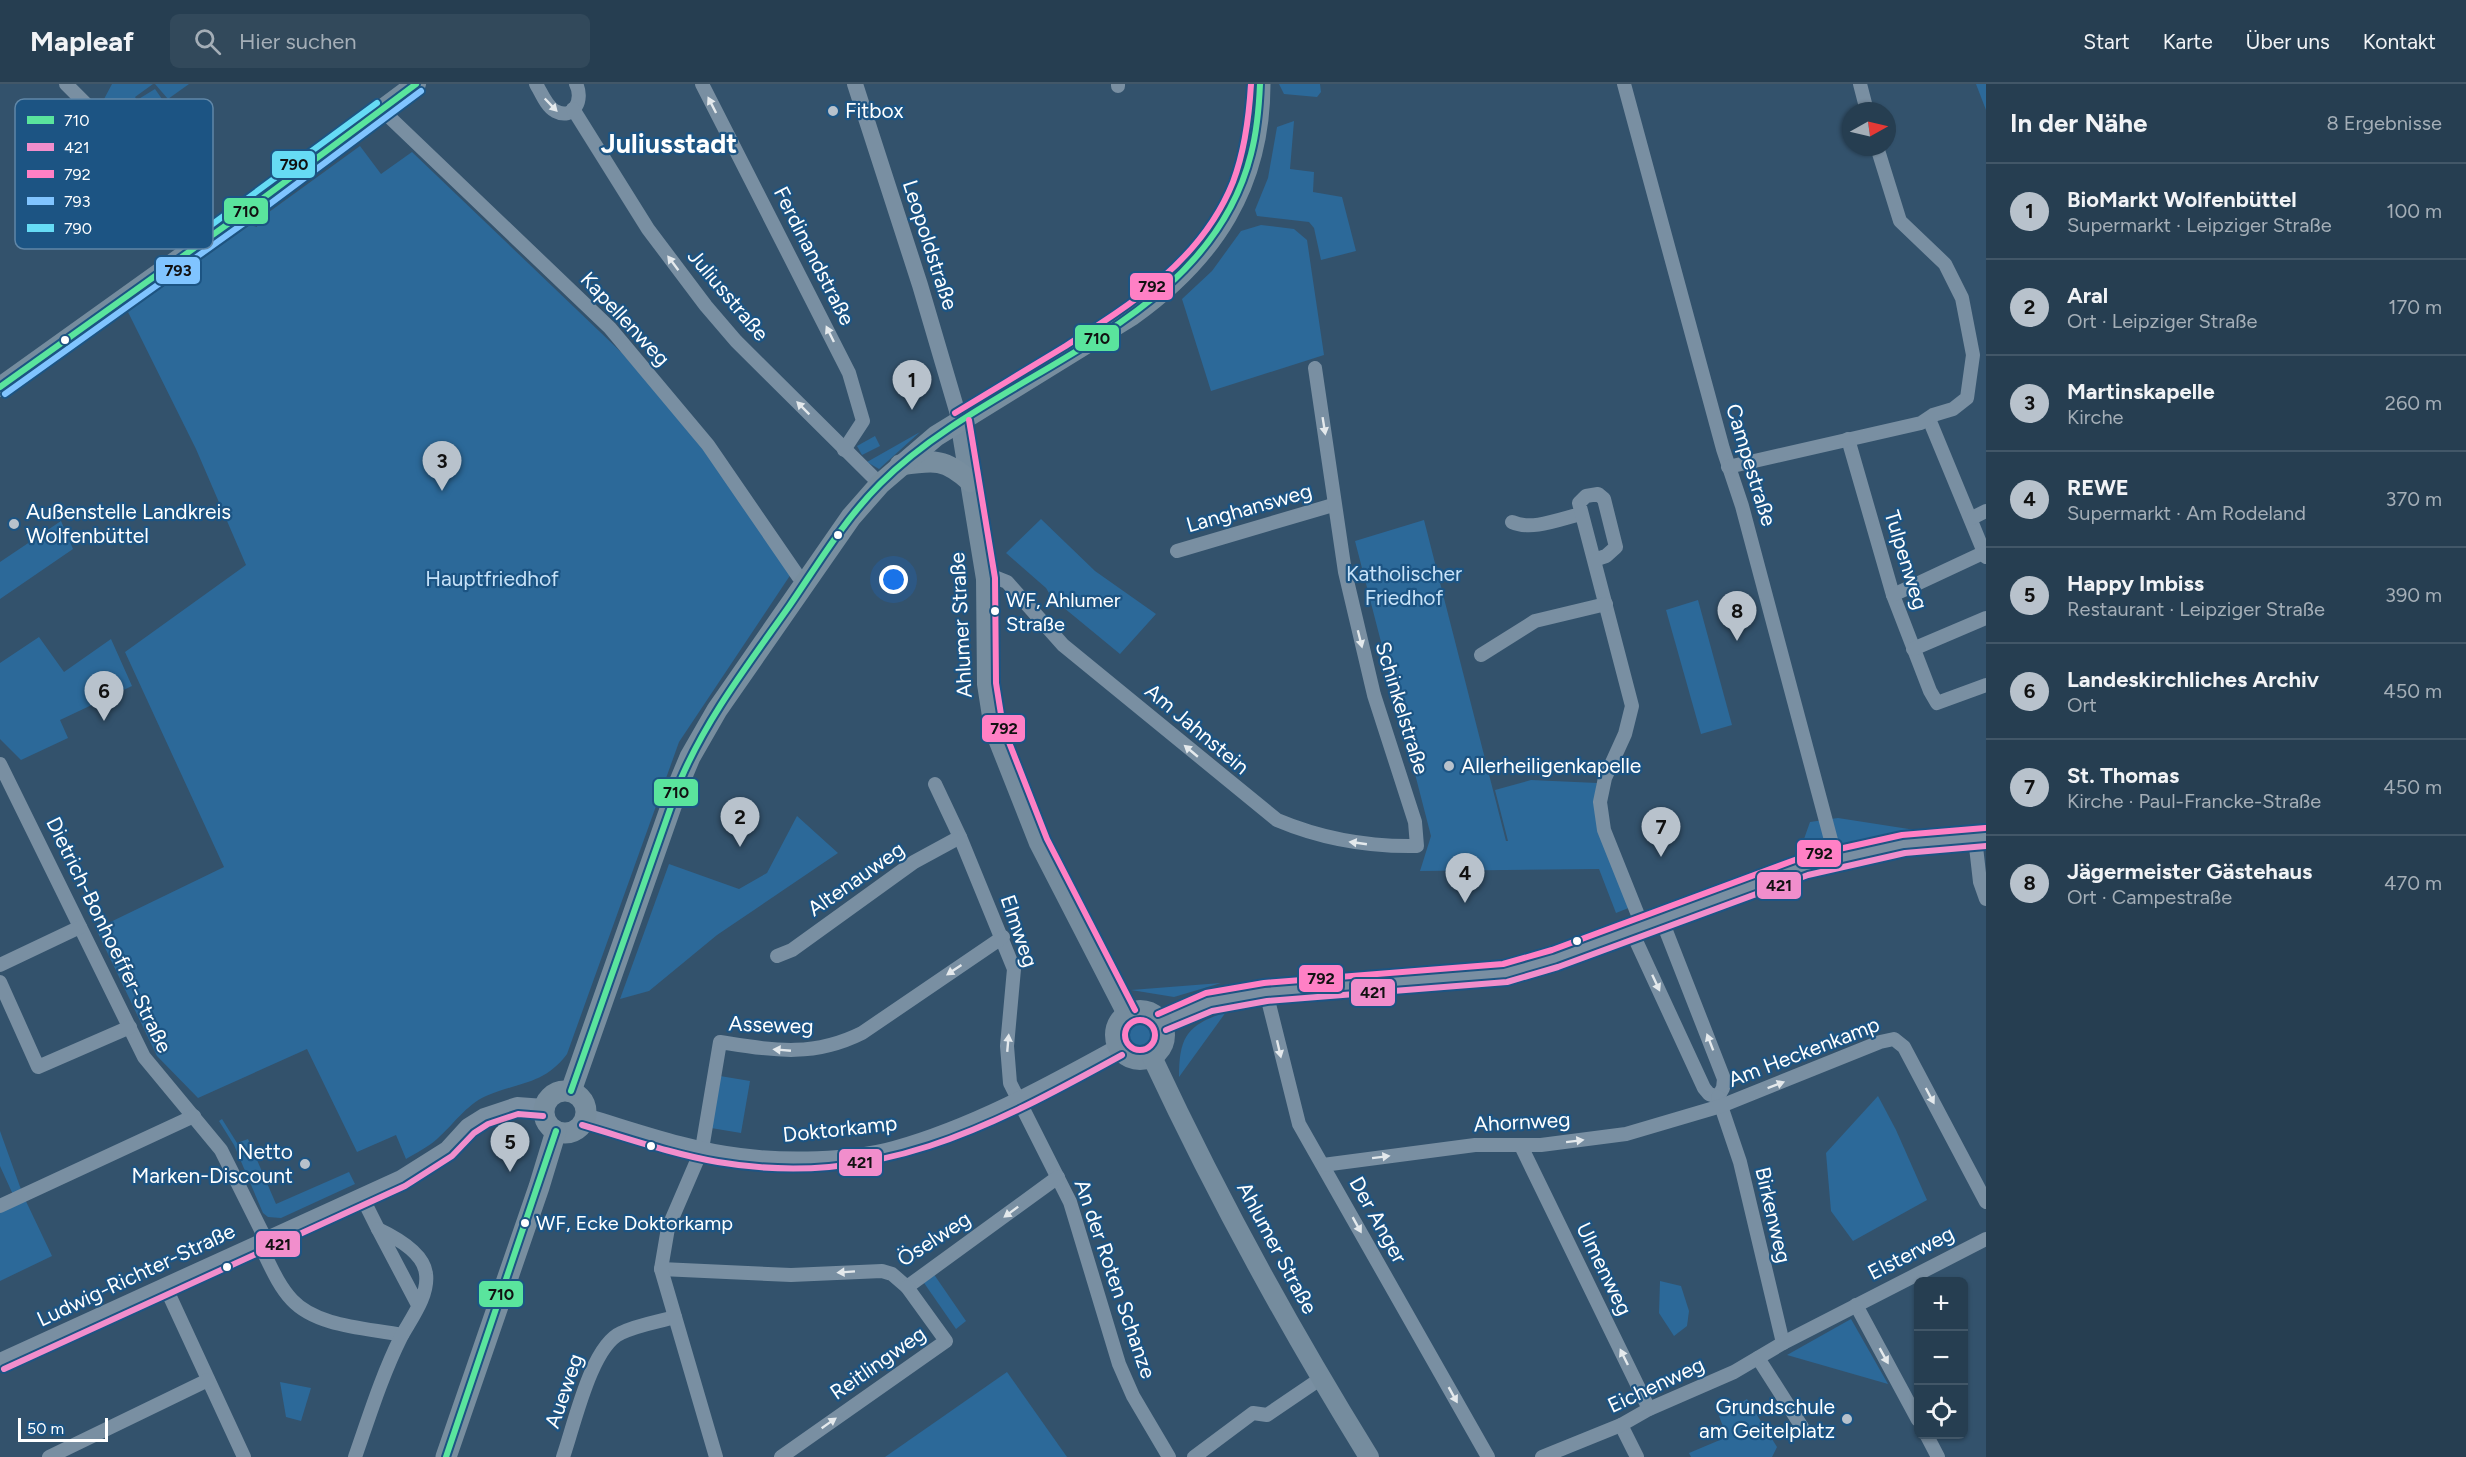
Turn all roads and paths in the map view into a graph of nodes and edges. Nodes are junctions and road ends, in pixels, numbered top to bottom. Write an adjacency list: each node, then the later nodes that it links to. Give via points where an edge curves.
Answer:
1 (66, 84): 10 (street)
2 (416, 84): 12 (main road)
3 (536, 84): 13 (street, one-way to 13, via 556,111)
4 (576, 84): 13 (street, via 580,99)
5 (702, 84): 22 (street, Ferdinandstraße, one-way to 5, via 860,428 862,410 849,373)
6 (855, 84): 20 (street, Leopoldstraße)
7 (1260, 84): 20 (main road, via 1251,163 1228,211 1188,268 1132,315)
8 (1624, 84): 24 (street, Campestraße)
9 (1860, 84): 11 (street)
10 (81, 99)
11 (1865, 102)
12 (382, 110): 15 (main road); 36 (street, Kapellenweg, via 610,328 708,445 798,576)
13 (573, 110): 22 (street, Juliusstraße, one-way to 13, via 706,306 648,229)
14 (1880, 156): 19 (street, via 1900,221 1945,264 1956,283 1971,339 1973,369 1967,398)
15 (215, 233)
16 (193, 249): 18 (main road)
17 (1315, 368): 27 (street, Schinkelstraße, one-way to 27)
18 (0, 387)
19 (1929, 419): 21 (street); 30 (street)
20 (960, 421): 23 (main road); 25 (main road, Ahlumer Straße)
21 (1848, 439): 24 (street); 37 (street, Tulpenweg)
22 (844, 450): 26 (street, Juliusstraße)
23 (900, 465): 25 (main road, via 941,462); 26 (main road)
24 (1728, 467): 48 (street, Campestraße, via 1742,506)
25 (971, 482): 35 (main road, Ahlumer Straße)
26 (880, 484): 36 (main road, via 851,517)
27 (1333, 505): 32 (street, Langhansweg); 47 (street, Schinkelstraße, one-way to 47, via 1358,633 1415,822)
28 (1986, 511): 30 (street)
29 (1581, 514): 31 (street, via 1537,525); 34 (street, Birkenweg); 34 (street, via 1579,503 1587,496 1598,494 1604,498 1616,547)
30 (1972, 518): 33 (street)
31 (1512, 522)
32 (1177, 551)
33 (1985, 555): 37 (street)
34 (1594, 560): 38 (street, Birkenweg)
35 (986, 579): 47 (street, Am Jahnstein, one-way to 35, via 1356,843 1313,834 1277,820 1063,645 1007,582); 58 (main road, Ahlumer Straße, via 987,684 998,743 1039,843)
36 (806, 582): 63 (main road, via 717,710 690,758)
37 (1893, 595): 40 (street, Tulpenweg)
38 (1606, 604): 41 (street, via 1535,621); 52 (street, Birkenweg, via 1632,706 1626,734 1605,778 1600,802 1604,830)
39 (1986, 618): 40 (street)
40 (1913, 649): 42 (street, Tulpenweg, via 1937,703)
41 (1481, 655)
42 (1986, 686)
43 (0, 764): 51 (street, Dietrich-Bonhoeffer-Straße)
44 (935, 784): 45 (street, Elmweg)
45 (960, 837): 53 (street, Elmweg); 54 (street, Altenauweg, via 914,862 792,950)
46 (1980, 837): 48 (street, via 1904,844); 49 (street, via 1980,882)
47 (1416, 846)
48 (1834, 858): 50 (street)
49 (1986, 899)
50 (1661, 918): 52 (street); 65 (street, Birkenweg, one-way to 50, via 1724,1079)
51 (80, 927): 55 (street); 60 (street, Dietrich-Bonhoeffer-Straße)
52 (1636, 928): 57 (street, via 1555,959 1505,973); 65 (street, Birkenweg, one-way to 65, via 1704,1089)
53 (1002, 937): 64 (street, Elmweg, one-way to 53, via 1007,1068 1014,969); 71 (street, Asseweg, one-way to 71, via 843,1043 804,1051 720,1042)
54 (777, 956)
55 (0, 965)
56 (0, 982): 60 (street, via 38,1067)
57 (1266, 992): 59 (street, via 1209,1002); 72 (street, Der Anger, one-way to 72, via 1292,1103 1299,1124)
58 (1127, 1014): 59 (main road, via 1144,1010 1155,1014); 61 (main road, via 1116,1029)
59 (1162, 1023): 62 (main road, via 1164,1042)
60 (130, 1027): 67 (street, Dietrich-Bonhoeffer-Straße, via 152,1070)
61 (1118, 1047): 62 (main road, via 1136,1060); 64 (street, Doktorkamp)
62 (1152, 1057): 90 (main road, Ahlumer Straße, via 1207,1170)
63 (571, 1091): 66 (main road, via 552,1095); 68 (main road, via 583,1101)
64 (1017, 1099): 71 (street, Doktorkamp, via 972,1122 893,1150 798,1160); 73 (street)
65 (1719, 1101): 70 (street, Ahornweg, one-way to 65, via 1626,1134); 75 (street, Am Heckenkamp, one-way to 75, via 1894,1039 1904,1047); 87 (street, Birkenweg, via 1740,1162)
66 (544, 1107): 69 (main road, via 546,1121); 74 (street, Ludwig-Richter-Straße, via 517,1105 484,1116 468,1126 447,1149)
67 (194, 1116): 76 (street); 79 (street, Dietrich-Bonhoeffer-Straße, via 221,1150)
68 (585, 1116): 69 (main road, via 574,1131); 71 (street, Doktorkamp)
69 (556, 1131): 100 (main road)
70 (1521, 1146): 72 (street, Ahornweg, one-way to 70, via 1474,1145); 92 (street, Ulmenweg, one-way to 70)
71 (702, 1149): 80 (street, Asseweg, via 668,1228)
72 (1323, 1165): 107 (street, Der Anger, one-way to 107)
73 (1058, 1177): 82 (street, Öselweg, one-way to 82); 104 (street, An der Roten Schanze, via 1070,1202 1119,1364)
74 (362, 1197): 77 (street); 79 (street, Ludwig-Richter-Straße)
75 (1986, 1202)
76 (0, 1206)
77 (378, 1229): 83 (street); 83 (street, via 395,1237 420,1259 427,1283)
78 (1986, 1239): 84 (street, Elsterweg)
79 (263, 1241): 81 (street, Ludwig-Richter-Straße); 86 (street, Dietrich-Bonhoeffer-Straße, via 283,1289 293,1302 329,1320)
80 (661, 1269): 82 (street, Öselweg, one-way to 80, via 882,1271 791,1275); 85 (street)
81 (165, 1286): 89 (street, Ludwig-Richter-Straße); 91 (street)
82 (908, 1287): 103 (street, Reitlingweg, one-way to 82, via 946,1341)
83 (418, 1305): 86 (street)
84 (1856, 1305): 87 (street, Elsterweg); 93 (street, one-way to 93)
85 (675, 1317): 101 (street, Aueweg, via 619,1333 604,1346 595,1361); 102 (street)
86 (402, 1335): 99 (street)
87 (1783, 1343): 88 (street, Eichenweg)
88 (1758, 1358): 92 (street, Eichenweg, via 1696,1391); 95 (street)
89 (0, 1361)
90 (1320, 1378): 105 (street, via 1267,1415 1253,1413); 106 (main road, Ahlumer Straße)
91 (208, 1380): 97 (street); 98 (street)
92 (1649, 1409): 94 (street, Eichenweg)
93 (1914, 1413)
94 (1621, 1425): 108 (street, Eichenweg); 109 (street)
95 (1802, 1427)
96 (1929, 1439): 110 (street)
97 (49, 1457)
98 (244, 1457)
99 (355, 1457)
100 (446, 1457)
101 (563, 1457)
102 (716, 1457)
103 (781, 1457)
104 (1169, 1457)
105 (1194, 1457)
106 (1369, 1457)
107 (1488, 1457)
108 (1542, 1457)
109 (1637, 1457)
110 (1938, 1457)

